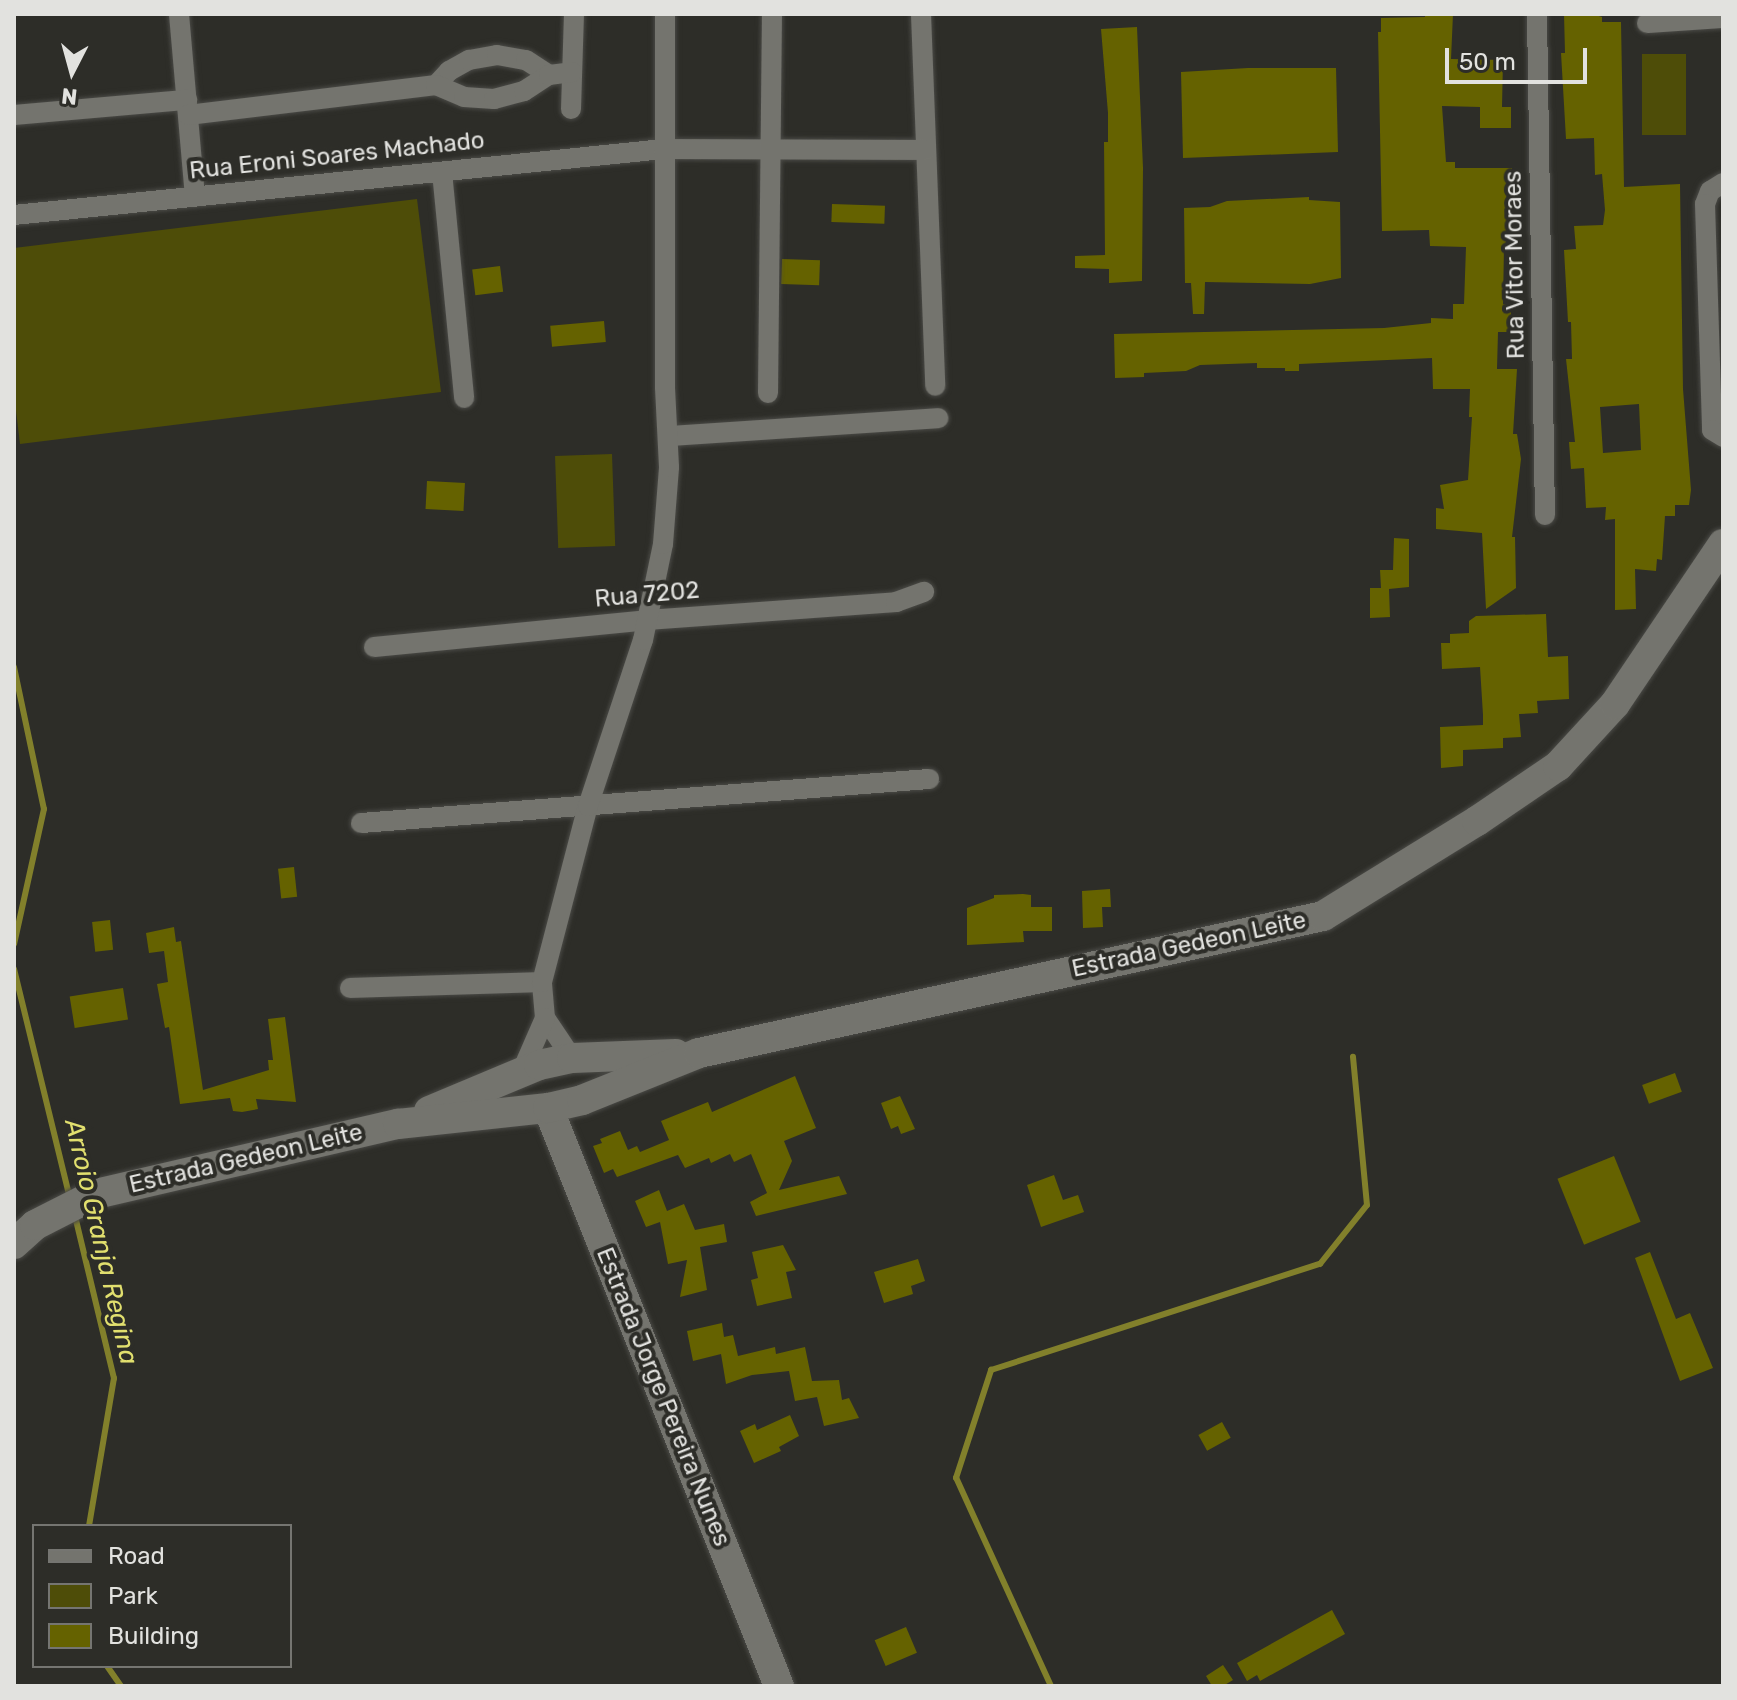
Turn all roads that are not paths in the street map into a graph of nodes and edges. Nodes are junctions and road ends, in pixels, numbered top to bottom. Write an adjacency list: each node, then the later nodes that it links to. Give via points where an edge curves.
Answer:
1 (179, 14): 12 (street)
2 (574, 14): 9 (street)
3 (665, 14): 15 (street)
4 (772, 14): 16 (street)
5 (921, 14): 17 (street)
6 (1537, 14): 28 (street, Rua Vitor Moraes)
7 (1723, 18): 8 (street)
8 (1647, 23)
9 (572, 72): 10 (street); 13 (street)
10 (549, 75): 11 (street, via 524,91 494,99 464,97); 11 (street, via 526,60 497,55 469,60)
11 (436, 85): 12 (street)
12 (187, 107): 14 (street); 20 (street)
13 (571, 109)
14 (14, 115)
15 (664, 149): 16 (street, Rua Eroni Soares Machado); 18 (street, Rua Eroni Soares Machado); 26 (street)
16 (770, 149): 17 (street, Rua Eroni Soares Machado); 23 (street)
17 (926, 150): 22 (street)
18 (442, 172): 20 (street, Rua Eroni Soares Machado); 24 (street)
19 (1723, 183): 27 (street, via 1710,191 1705,204 1712,430)
20 (195, 196): 21 (street, Rua Eroni Soares Machado)
21 (14, 215)
22 (935, 386)
23 (768, 393)
24 (464, 398)
25 (938, 418): 26 (street)
26 (669, 436): 31 (street, via 663,544)
27 (1723, 437)
28 (1545, 515)
29 (1723, 544): 39 (main road, Estrada Gedeon Leite, via 1615,704 1558,766 1323,916)
30 (924, 592): 31 (street, Rua 7202, via 896,602)
31 (647, 620): 32 (street, Rua 7202); 34 (street)
32 (374, 647)
33 (929, 779): 34 (street)
34 (588, 806): 35 (street); 36 (street)
35 (361, 823)
36 (542, 982): 37 (street); 38 (street)
37 (350, 988)
38 (545, 1018): 40 (street); 41 (street)
39 (699, 1053): 40 (main road, Estrada Gedeon Leite); 42 (main road, Estrada Gedeon Leite)
40 (572, 1058): 41 (main road, Estrada Gedeon Leite); 42 (main road, via 584,1079)
41 (521, 1073): 43 (main road, via 514,1099); 44 (main road, Estrada Gedeon Leite)
42 (582, 1100): 43 (main road, Estrada Gedeon Leite)
43 (534, 1109): 44 (main road, Estrada Gedeon Leite); 46 (main road, Estrada Jorge Pereira Nunes)
44 (398, 1124): 45 (main road, Estrada Gedeon Leite, via 96,1194 35,1225)
45 (14, 1244)
46 (779, 1686)

